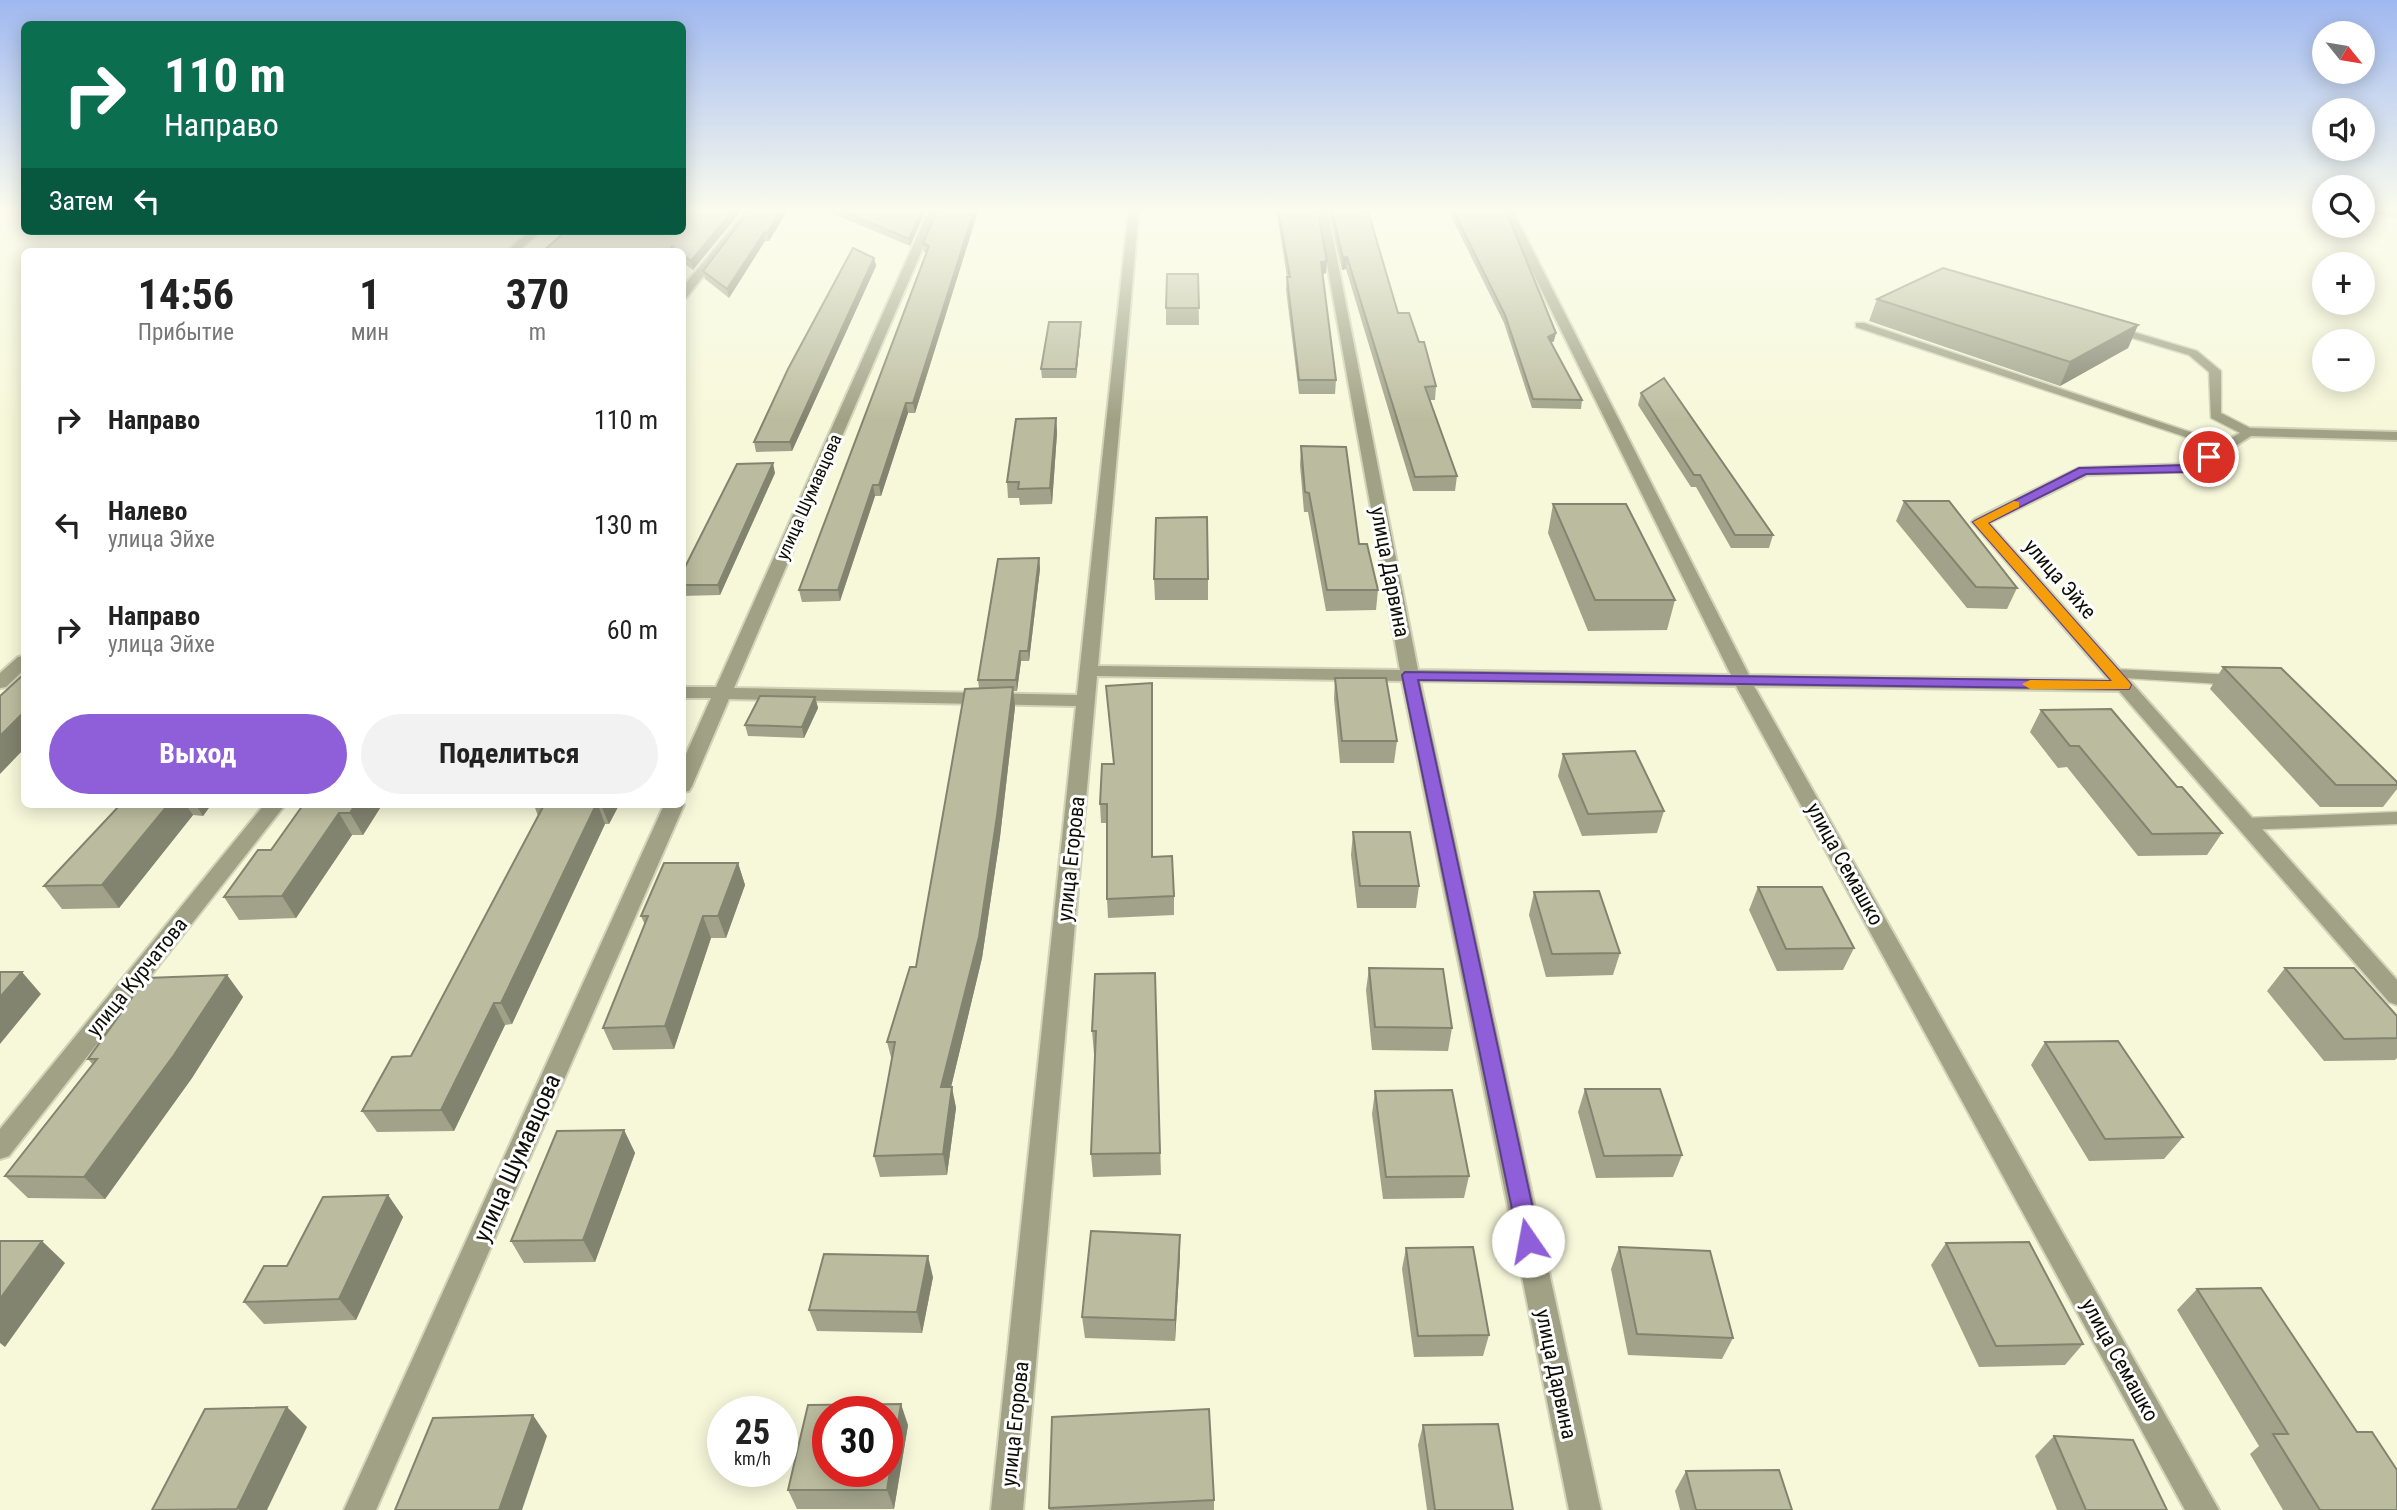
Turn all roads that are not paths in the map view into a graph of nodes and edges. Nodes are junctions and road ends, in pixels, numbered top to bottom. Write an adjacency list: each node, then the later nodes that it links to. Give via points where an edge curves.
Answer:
1 (903, 278): 18 (street, улица Шумавцова)
2 (1127, 278): 11 (street, улица Егорова)
3 (1335, 278): 12 (street, улица Дарвина)
4 (1541, 278): 13 (street, улица Семашко)
5 (1860, 325): 9 (lane)
6 (2101, 325): 7 (lane, via 2193,353 2215,371 2215,415)
7 (2248, 432): 8 (street); 9 (street, улица Эйхе)
8 (2397, 436)
9 (2226, 446): 14 (street, улица Эйхе, via 2191,468 2084,471 1980,522)
10 (21, 664): 16 (street)
11 (1089, 671): 12 (street); 19 (street, улица Егорова)
12 (1410, 675): 13 (street); 29 (street, улица Дарвина)
13 (1742, 680): 14 (street); 30 (street, улица Семашко)
14 (2119, 680): 15 (lane); 24 (street, улица Эйхе)
15 (2250, 681)
16 (0, 683)
17 (686, 692): 18 (street)
18 (724, 693): 19 (street); 20 (street, улица Шумавцова)
19 (1086, 701): 28 (street, улица Егорова)
20 (686, 777)
21 (273, 808): 26 (street, улица Курчатова)
22 (673, 808): 27 (street, улица Шумавцова)
23 (2397, 818): 24 (lane)
24 (2245, 824): 25 (street, улица Эйхе)
25 (2397, 996)
26 (0, 1148)
27 (360, 1510)
28 (1007, 1510)
29 (1585, 1510)
30 (2203, 1510)

